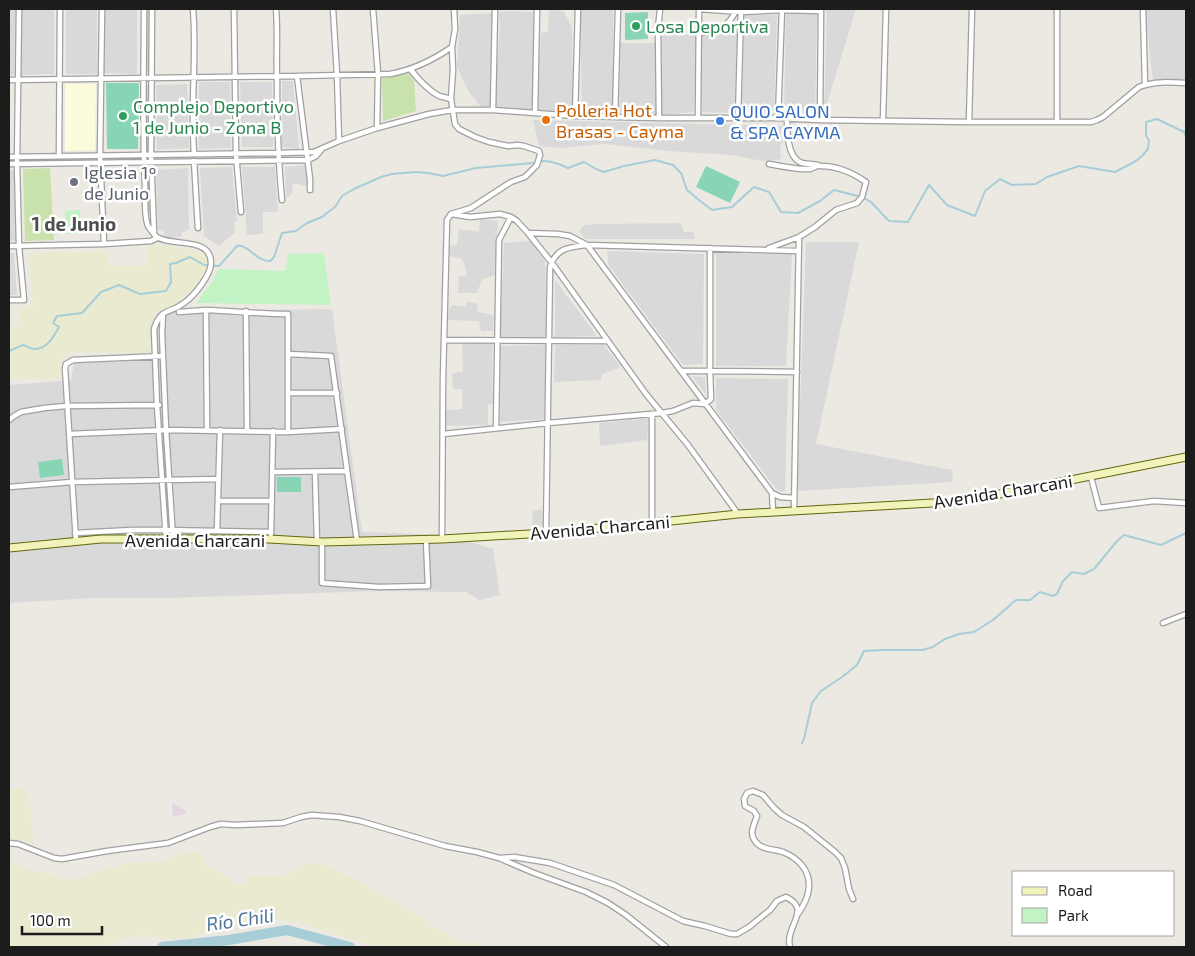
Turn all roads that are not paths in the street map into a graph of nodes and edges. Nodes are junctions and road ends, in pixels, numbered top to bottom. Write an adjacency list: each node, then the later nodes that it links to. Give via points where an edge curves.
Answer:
1 (19, 9): 40 (street)
2 (60, 9): 41 (street)
3 (102, 9): 38 (street)
4 (144, 9): 36 (street)
5 (152, 9): 37 (street)
6 (193, 9): 35 (street)
7 (234, 9): 32 (street)
8 (276, 9): 33 (street)
9 (333, 9): 31 (street)
10 (373, 9): 30 (street)
11 (454, 9): 28 (street)
12 (495, 9): 46 (street)
13 (537, 9): 47 (street)
14 (578, 9): 48 (street)
15 (618, 9): 49 (street)
16 (660, 9): 25 (street)
17 (699, 9): 24 (street); 27 (street)
18 (782, 9): 23 (street); 24 (street); 53 (street)
19 (886, 9): 56 (street)
20 (972, 9): 57 (street)
21 (1057, 9): 58 (street)
22 (1143, 9): 43 (street)
23 (820, 10): 55 (street)
24 (739, 11): 27 (street, via 725,27); 52 (street)
25 (658, 29): 26 (street); 50 (street)
26 (682, 31)
27 (699, 33): 51 (street)
28 (452, 47): 29 (street); 44 (street)
29 (411, 70): 30 (street); 44 (street, via 433,92)
30 (378, 74): 31 (street); 59 (street)
31 (337, 75): 34 (street); 60 (street)
32 (235, 76): 33 (street); 35 (street); 65 (street)
33 (276, 76): 34 (street); 63 (street)
34 (297, 76): 62 (street)
35 (194, 77): 37 (street); 64 (street)
36 (144, 78): 37 (street); 38 (street); 67 (street)
37 (151, 78): 68 (street)
38 (101, 79): 41 (street); 66 (street)
39 (9, 80): 40 (street)
40 (18, 80): 41 (street); 71 (street)
41 (60, 80): 69 (street)
42 (1186, 83): 43 (street, via 1166,81)
43 (1145, 85): 58 (street, via 1097,120)
44 (451, 99): 45 (street)
45 (452, 110): 46 (street); 59 (street); 86 (street, via 459,129 489,142 530,147 540,155 537,165 525,177 511,182 471,208)
46 (493, 110): 47 (street)
47 (535, 113): 48 (street)
48 (575, 116): 49 (street)
49 (615, 117): 50 (street)
50 (659, 118): 51 (street)
51 (698, 118): 52 (street)
52 (738, 118): 53 (street)
53 (778, 118): 54 (street)
54 (787, 118): 55 (street); 82 (street, via 792,153 802,163)
55 (820, 120): 56 (street)
56 (883, 120): 57 (street)
57 (968, 122): 58 (street)
58 (1057, 122)
59 (377, 128): 60 (street)
60 (339, 141): 61 (street)
61 (321, 149): 62 (street); 73 (street)
62 (306, 152): 63 (street); 73 (street)
63 (279, 153): 65 (street); 72 (street)
64 (194, 154): 65 (street); 68 (street)
65 (236, 154): 75 (street)
66 (100, 155): 67 (street); 69 (street); 76 (street)
67 (143, 155): 68 (street); 77 (street)
68 (151, 155): 78 (street)
69 (59, 156): 71 (street)
70 (9, 157): 71 (street)
71 (18, 157): 80 (street)
72 (278, 160): 73 (street); 75 (street); 84 (street)
73 (308, 160): 83 (street)
74 (194, 161): 75 (street); 78 (street); 88 (street)
75 (236, 161): 85 (street)
76 (101, 162): 77 (street); 80 (street); 92 (street)
77 (144, 162): 78 (street); 90 (street, via 146,220)
78 (151, 162): 90 (street)
79 (9, 164): 80 (street)
80 (18, 164): 95 (street)
81 (770, 164): 82 (street, via 811,169)
82 (818, 165): 91 (street, via 834,167 866,182 857,203 836,210)
83 (310, 190)
84 (282, 200)
85 (241, 212)
86 (451, 214): 87 (street); 105 (street, via 447,220)
87 (511, 217): 89 (street); 106 (street, via 499,240)
88 (198, 228)
89 (528, 233): 93 (street, via 570,236); 99 (street)
90 (155, 236): 92 (street, via 151,241); 104 (street, via 199,246 206,250 211,261 209,273 183,304)
91 (799, 238): 97 (street); 98 (street)
92 (104, 244): 95 (street)
93 (587, 245): 96 (street); 99 (street, via 561,251); 113 (street)
94 (9, 246): 95 (street)
95 (20, 246): 100 (street, via 24,300)
96 (710, 248): 97 (street); 112 (street)
97 (765, 249): 98 (street)
98 (799, 251): 114 (street)
99 (552, 263): 107 (street); 108 (street)
100 (9, 300)
101 (206, 310): 102 (street); 103 (street); 129 (street)
102 (246, 311): 109 (street, via 288,314); 131 (street)
103 (179, 312)
104 (164, 313): 110 (street, via 154,329); 111 (street)
105 (445, 340): 106 (street); 135 (street)
106 (497, 341): 107 (street); 125 (street)
107 (550, 341): 108 (street); 124 (street)
108 (608, 341): 121 (street)
109 (288, 354): 115 (street); 116 (street, via 331,356)
110 (156, 356): 111 (street); 118 (street); 120 (street, via 69,361 65,368)
111 (163, 356): 119 (street)
112 (710, 371): 113 (street); 114 (street); 117 (street, via 711,399)
113 (681, 372): 117 (street)
114 (797, 372): 147 (street)
115 (288, 393): 116 (street); 133 (street)
116 (337, 394): 126 (street)
117 (705, 404): 121 (street, via 693,403); 146 (street)
118 (157, 405): 119 (street); 120 (street); 127 (street)
119 (165, 405): 128 (street)
120 (66, 406): 123 (street, via 21,412); 134 (street)
121 (662, 413): 122 (street); 153 (street)
122 (652, 414): 124 (street); 154 (street)
123 (9, 420)
124 (548, 423): 125 (street); 159 (street)
125 (496, 428): 135 (street)
126 (342, 429): 133 (street); 137 (street)
127 (159, 430): 128 (street); 134 (street); 142 (street)
128 (166, 430): 129 (street); 143 (street)
129 (208, 430): 130 (street)
130 (220, 430): 131 (street); 141 (street)
131 (247, 430): 132 (street)
132 (273, 431): 133 (street); 138 (street)
133 (288, 432)
134 (69, 434): 144 (street)
135 (443, 434): 162 (street)
136 (1186, 457): 140 (main road, Avenida Charcani)
137 (347, 471): 139 (street); 165 (street)
138 (273, 472): 139 (street); 149 (street)
139 (315, 472): 166 (street)
140 (1091, 477): 150 (street, via 1099,508 1154,501); 151 (main road, Avenida Charcani, via 950,502)
141 (218, 478): 143 (street); 148 (street)
142 (162, 480): 143 (street); 144 (street); 155 (street)
143 (169, 480): 156 (street)
144 (72, 482): 145 (street); 158 (street)
145 (9, 487)
146 (772, 493): 147 (street); 152 (street)
147 (794, 498): 151 (street)
148 (218, 501): 149 (street); 157 (street)
149 (271, 501): 160 (street)
150 (1186, 503)
151 (794, 511): 152 (main road, Avenida Charcani)
152 (773, 512): 153 (main road, Avenida Charcani)
153 (738, 514): 154 (main road, Avenida Charcani)
154 (652, 523): 159 (main road, Avenida Charcani)
155 (165, 530): 156 (street); 158 (street); 161 (street)
156 (172, 530): 157 (street); 161 (street)
157 (217, 531): 160 (street)
158 (75, 533): 164 (street)
159 (546, 533): 162 (main road, Avenida Charcani)
160 (271, 536): 161 (main road, Avenida Charcani); 166 (main road, Avenida Charcani)
161 (170, 539): 164 (main road, Avenida Charcani)
162 (442, 539): 163 (main road, Avenida Charcani)
163 (426, 540): 165 (main road, Avenida Charcani); 166 (street, via 428,586 379,587 322,583)
164 (76, 541): 167 (main road, Avenida Charcani)
165 (357, 541): 166 (main road, Avenida Charcani)
166 (319, 542)
167 (9, 548)
168 (1186, 614): 169 (street)
169 (1163, 623)
170 (9, 843): 171 (street, via 62,858 168,843 221,824 283,822 321,815 360,821)
171 (499, 858): 173 (street, via 514,856 550,863 614,885 682,921 731,934 750,927 777,901 786,897 797,907); 174 (street, via 608,903)
172 (853, 899): 173 (street, via 843,863 835,852 804,827 782,815 763,795 753,791 747,793 744,799 746,806 757,816 751,831 753,840 758,845 798,860 806,871 809,881 807,899)
173 (797, 915): 175 (street, via 789,937)
174 (666, 947)
175 (790, 947)

